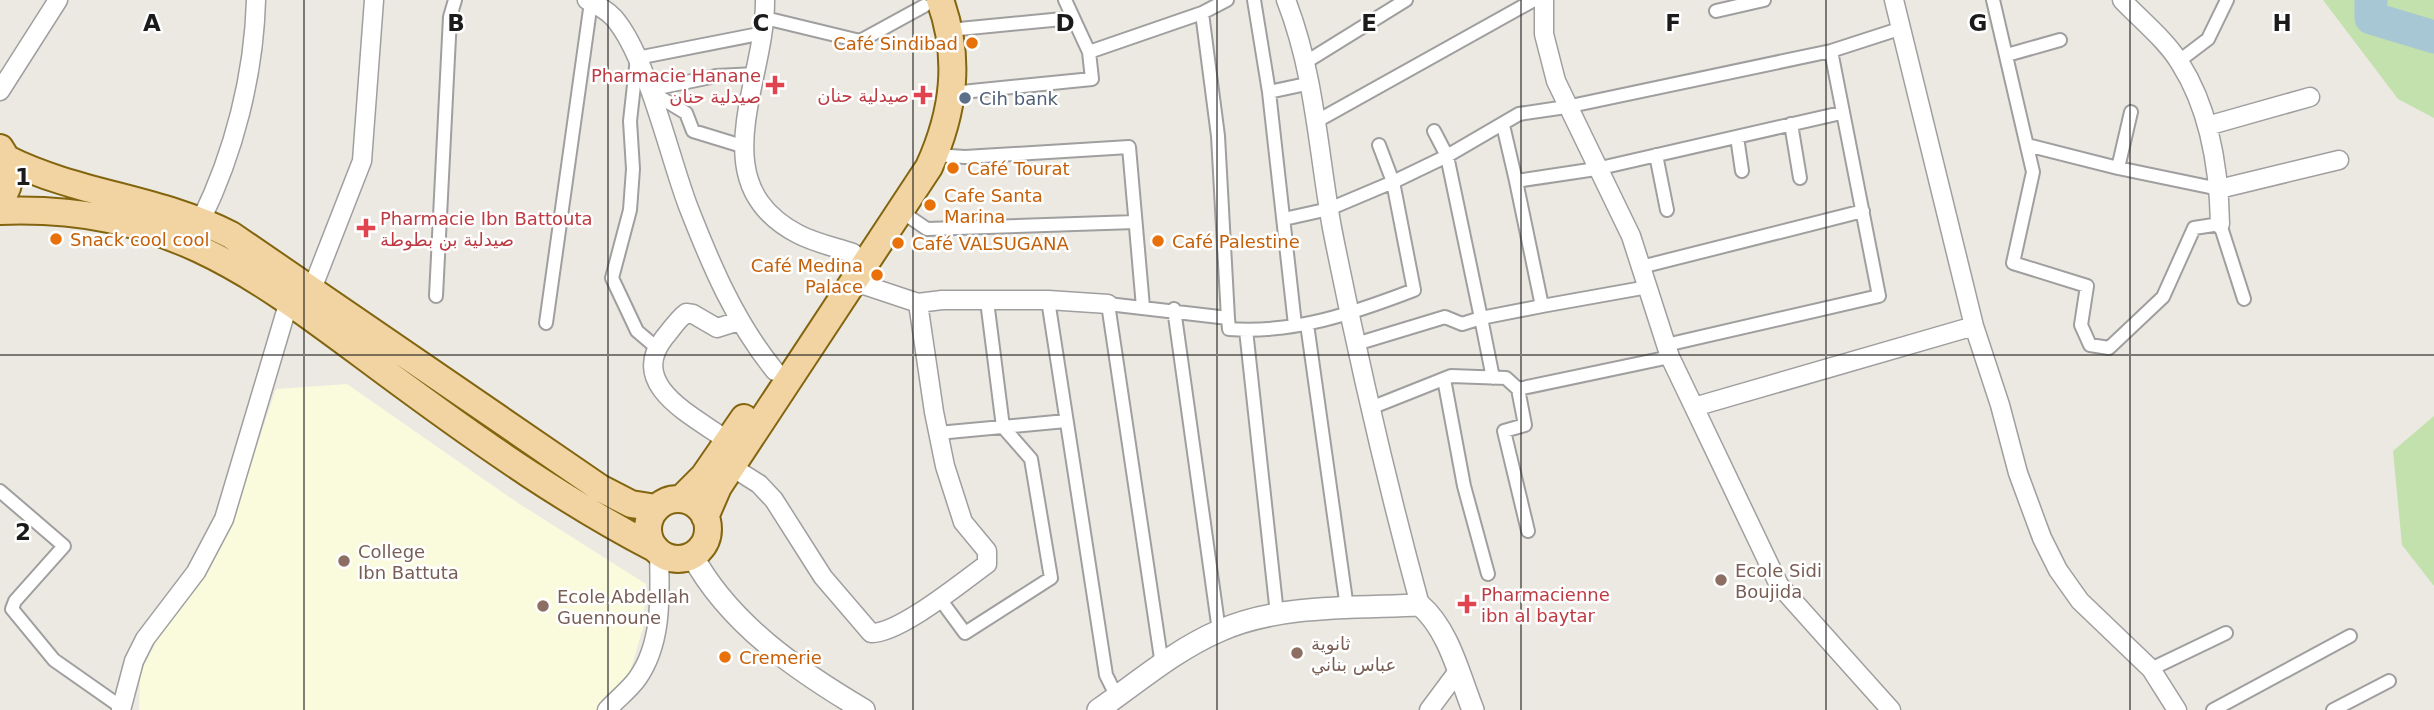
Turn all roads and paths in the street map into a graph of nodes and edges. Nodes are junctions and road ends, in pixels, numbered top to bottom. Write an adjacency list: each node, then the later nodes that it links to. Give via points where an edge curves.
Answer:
1 (58, 0): 35 (street)
2 (256, 0): 70 (street, via 251,62 239,115)
3 (374, 0): 77 (street, via 362,162)
4 (455, 0): 78 (street, via 450,17)
5 (1065, 0): 22 (street)
6 (1227, 0): 20 (street)
7 (1254, 0): 36 (street)
8 (1286, 0): 31 (street)
9 (1406, 0): 31 (street)
10 (1534, 0): 42 (street)
11 (1544, 0): 39 (street, via 1548,55)
12 (1764, 0): 19 (street)
13 (1894, 0): 23 (street)
14 (1993, 0): 28 (street)
15 (2122, 0): 30 (street)
16 (2227, 0): 30 (street, via 2207,39)
17 (589, 1): 29 (street, via 613,17); 92 (street)
18 (929, 2): 21 (street, via 860,41); 24 (main road); 73 (main road, via 936,62 933,106 907,171)
19 (1716, 11)
20 (1202, 13): 27 (street); 89 (street, via 1217,136)
21 (765, 17): 29 (street); 32 (street)
22 (1073, 18): 24 (street); 27 (street)
23 (1899, 29): 26 (street); 94 (street)
24 (949, 30): 37 (main road, via 954,60)
25 (2060, 40): 28 (street)
26 (1831, 51): 39 (street); 41 (street)
27 (1089, 52): 37 (street, via 1091,79)
28 (2007, 55): 49 (street)
29 (637, 58): 34 (street); 97 (street, via 630,121 631,210 612,278 637,331)
30 (2179, 61): 45 (street, via 2202,104)
31 (1306, 62): 33 (street)
32 (756, 74): 34 (street, via 716,76); 50 (street)
33 (1311, 83): 36 (street); 42 (street)
34 (648, 90): 50 (street, via 686,113 693,131); 91 (street, via 689,208)
35 (0, 91)
36 (1269, 92): 69 (street)
37 (952, 93): 52 (main road)
38 (2310, 97): 45 (street)
39 (1566, 107): 44 (street, via 1519,114); 57 (street)
40 (2131, 112): 56 (street)
41 (1841, 113): 43 (street); 67 (street)
42 (1317, 121): 64 (street)
43 (1791, 124): 47 (street); 59 (street)
44 (1503, 125): 54 (street); 60 (street)
45 (2207, 126): 62 (street)
46 (1434, 131): 54 (street)
47 (1737, 136): 53 (street); 58 (street)
48 (1379, 145): 61 (street)
49 (2027, 145): 56 (street); 72 (street, via 2033,172 2013,263 2087,285 2081,325 2090,345 2109,348 2163,297 2194,228)
50 (742, 146): 73 (street, via 749,181 778,220 798,234)
51 (4, 154): 63 (main road, via 9,185); 70 (main road, via 38,174)
52 (935, 155): 68 (main road); 71 (street, via 1129,148)
53 (1656, 155): 57 (street); 65 (street)
54 (1447, 156): 61 (street); 90 (street)
55 (2339, 160): 62 (street)
56 (2118, 168): 62 (street)
57 (1596, 169): 60 (street); 74 (street, via 1631,236)
58 (1742, 172)
59 (1800, 178)
60 (1516, 181): 85 (street)
61 (1393, 182): 64 (street); 88 (street, via 1414,290)
62 (2219, 188): 72 (street)
63 (0, 200)
64 (1329, 209): 69 (street); 88 (street)
65 (1667, 209)
66 (0, 211): 81 (main road, via 78,212 160,232 209,251)
67 (1863, 211): 74 (street); 98 (street, via 1879,296)
68 (902, 212): 71 (street, via 927,229); 75 (main road)
69 (1284, 219): 93 (street)
70 (201, 220): 77 (main road, via 249,245)
71 (1135, 222): 86 (street)
72 (2220, 224): 79 (street)
73 (853, 253): 99 (main road)
74 (1641, 267): 76 (street)
75 (855, 282): 83 (street); 109 (main road)
76 (1648, 287): 85 (street); 98 (street)
77 (313, 289): 112 (main road, via 600,488 631,504)
78 (436, 296)
79 (2244, 299)
80 (1048, 300): 82 (street); 84 (street); 105 (street)
81 (289, 301): 115 (main road, via 591,514); 130 (street, via 225,519 196,572 145,639)
82 (987, 301): 83 (street); 106 (street)
83 (918, 303): 107 (street)
84 (1108, 304): 86 (street); 125 (street)
85 (1542, 306): 90 (street)
86 (1143, 307): 87 (street)
87 (1174, 309): 89 (street); 122 (street)
88 (1349, 315): 93 (street); 96 (street)
89 (1228, 318): 95 (street, via 1229,329)
90 (1482, 318): 96 (street, via 1462,324 1445,317); 100 (street)
91 (738, 321): 97 (street, via 717,328 685,313); 99 (street)
92 (546, 323)
93 (1301, 325): 95 (street); 120 (street)
94 (1974, 326): 104 (street); 126 (street, via 2018,473 2058,570 2080,601)
95 (1245, 330): 121 (street)
96 (1356, 344): 103 (street)
97 (657, 348): 108 (street, via 652,370 657,385)
98 (1668, 351): 102 (street); 104 (street)
99 (775, 371): 108 (main road)
100 (1493, 378): 101 (street, via 1451,376); 102 (street, via 1506,378)
101 (1444, 380): 103 (street); 117 (street, via 1464,486)
102 (1518, 389): 114 (street, via 1525,425 1504,431)
103 (1373, 407): 119 (street)
104 (1694, 408): 136 (street, via 1779,585)
105 (1066, 421): 106 (street); 129 (street, via 1106,676)
106 (1003, 427): 107 (street); 118 (street, via 1031,458 1051,578 965,633)
107 (938, 433): 118 (street, via 962,522 988,557 987,564)
108 (728, 441): 111 (main road)
109 (732, 467): 113 (main road); 118 (street, via 774,500 823,577 871,633 886,631)
110 (0, 491): 130 (street, via 64,546 12,609 54,660)
111 (681, 499): 112 (main road); 113 (main road, via 697,506)
112 (656, 508): 115 (main road, via 648,531)
113 (705, 517): 116 (main road, via 706,538)
114 (1528, 531)
115 (657, 551): 116 (main road, via 678,559); 131 (street, via 659,607 651,648 637,679)
116 (692, 555): 132 (street, via 719,598 741,621 820,684)
117 (1488, 574)
118 (940, 599)
119 (1420, 605): 120 (street); 127 (street, via 1432,615)
120 (1347, 608): 121 (street)
121 (1277, 614): 122 (street)
122 (1219, 631): 125 (street)
123 (2226, 633): 126 (street)
124 (2350, 636): 138 (street)
125 (1162, 665): 129 (street)
126 (2151, 668): 137 (street)
127 (1458, 671): 134 (street); 135 (street)
128 (2389, 681): 139 (street)
129 (1117, 697): 133 (street)
130 (121, 708)
131 (607, 710)
132 (864, 710)
133 (1098, 710)
134 (1429, 710)
135 (1473, 710)
136 (1891, 710)
137 (2177, 710)
138 (2213, 710)
139 (2333, 710)

